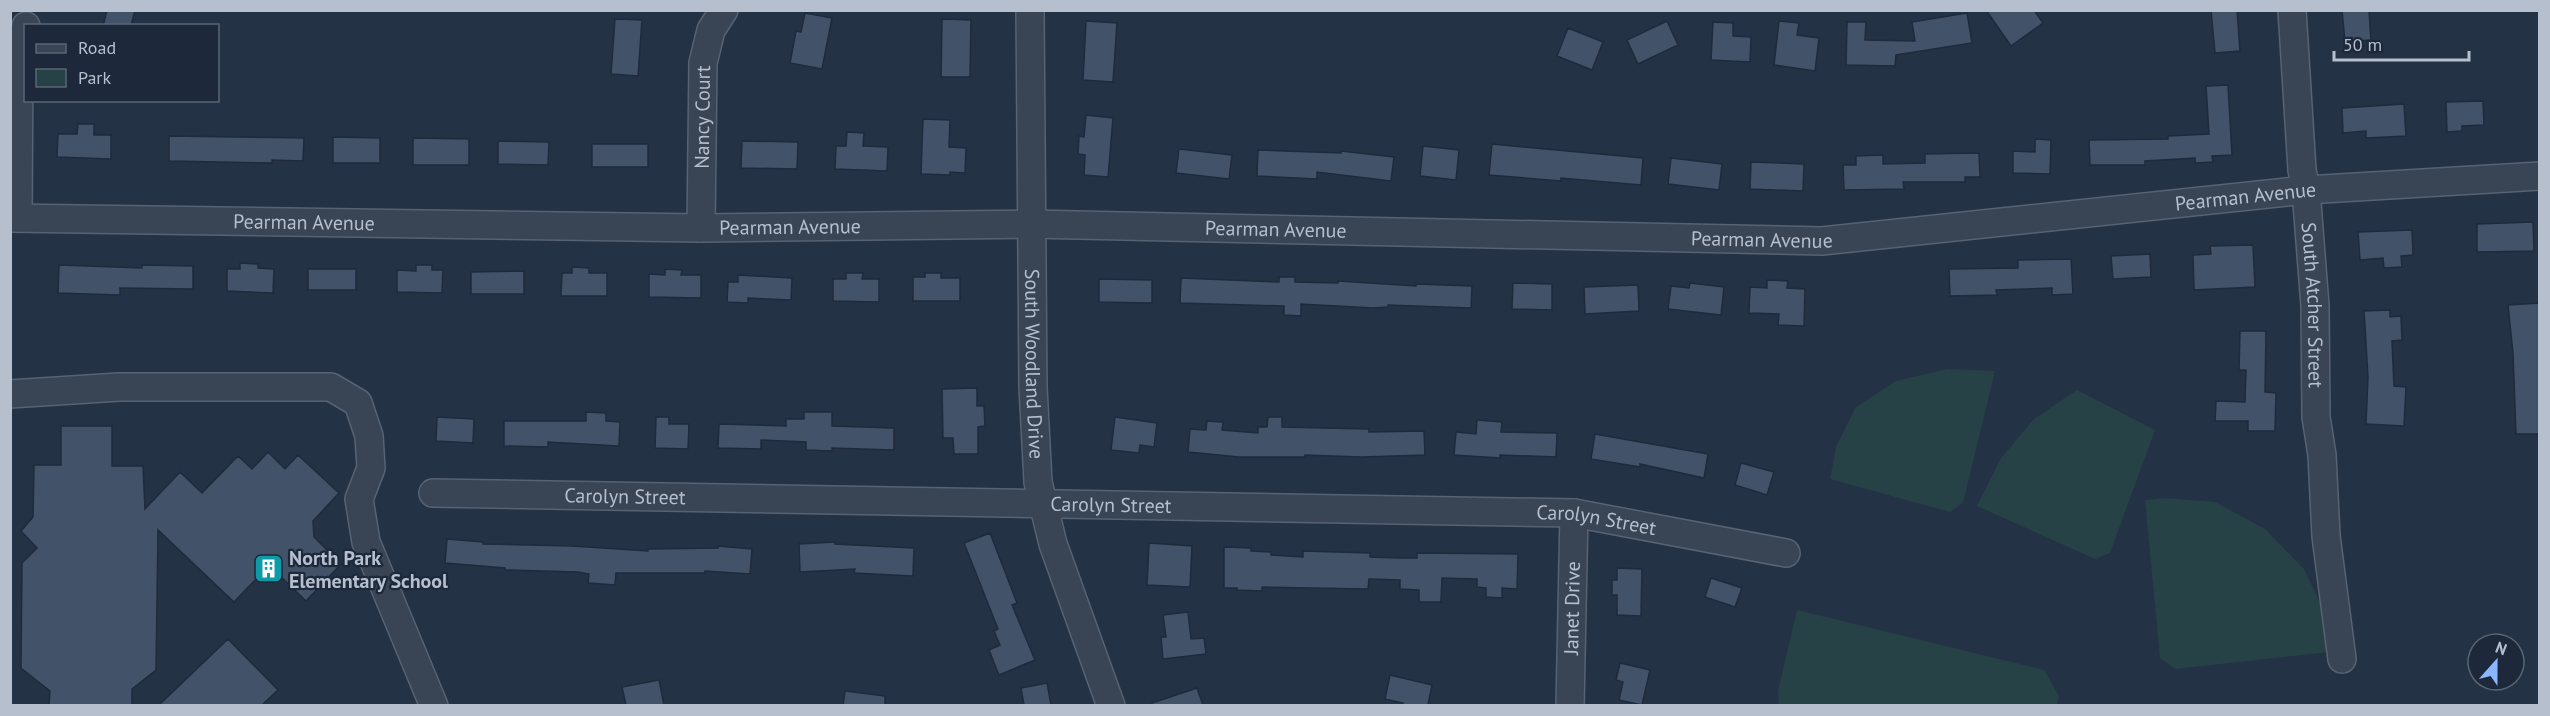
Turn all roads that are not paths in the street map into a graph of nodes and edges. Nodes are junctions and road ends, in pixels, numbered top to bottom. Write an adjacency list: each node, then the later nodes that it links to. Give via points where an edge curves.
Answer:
1 (724, 10): 9 (street, Nancy Court, via 711,30 703,63)
2 (1030, 10): 8 (street, South Woodland Drive)
3 (2292, 10): 6 (street, South Atcher Street)
4 (24, 34): 7 (street, via 19,53)
5 (2540, 176): 6 (street, Pearman Avenue)
6 (2306, 190): 8 (street, Pearman Avenue, via 1822,242); 15 (street, South Atcher Street, via 2315,306 2316,417)
7 (14, 218): 9 (street, Pearman Avenue)
8 (1031, 224): 9 (street, Pearman Avenue); 12 (street, South Woodland Drive, via 1033,397)
9 (701, 228)
10 (10, 394): 16 (street, via 118,387 331,387 358,403 369,436 371,468 359,499 366,542)
11 (433, 493): 12 (street, Carolyn Street)
12 (1042, 502): 13 (street, Carolyn Street); 17 (street, South Woodland Drive, via 1053,544)
13 (1574, 513): 14 (street, Carolyn Street); 18 (street, Janet Drive)
14 (1786, 553)
15 (2342, 659)
16 (434, 705)
17 (1111, 705)
18 (1570, 705)

